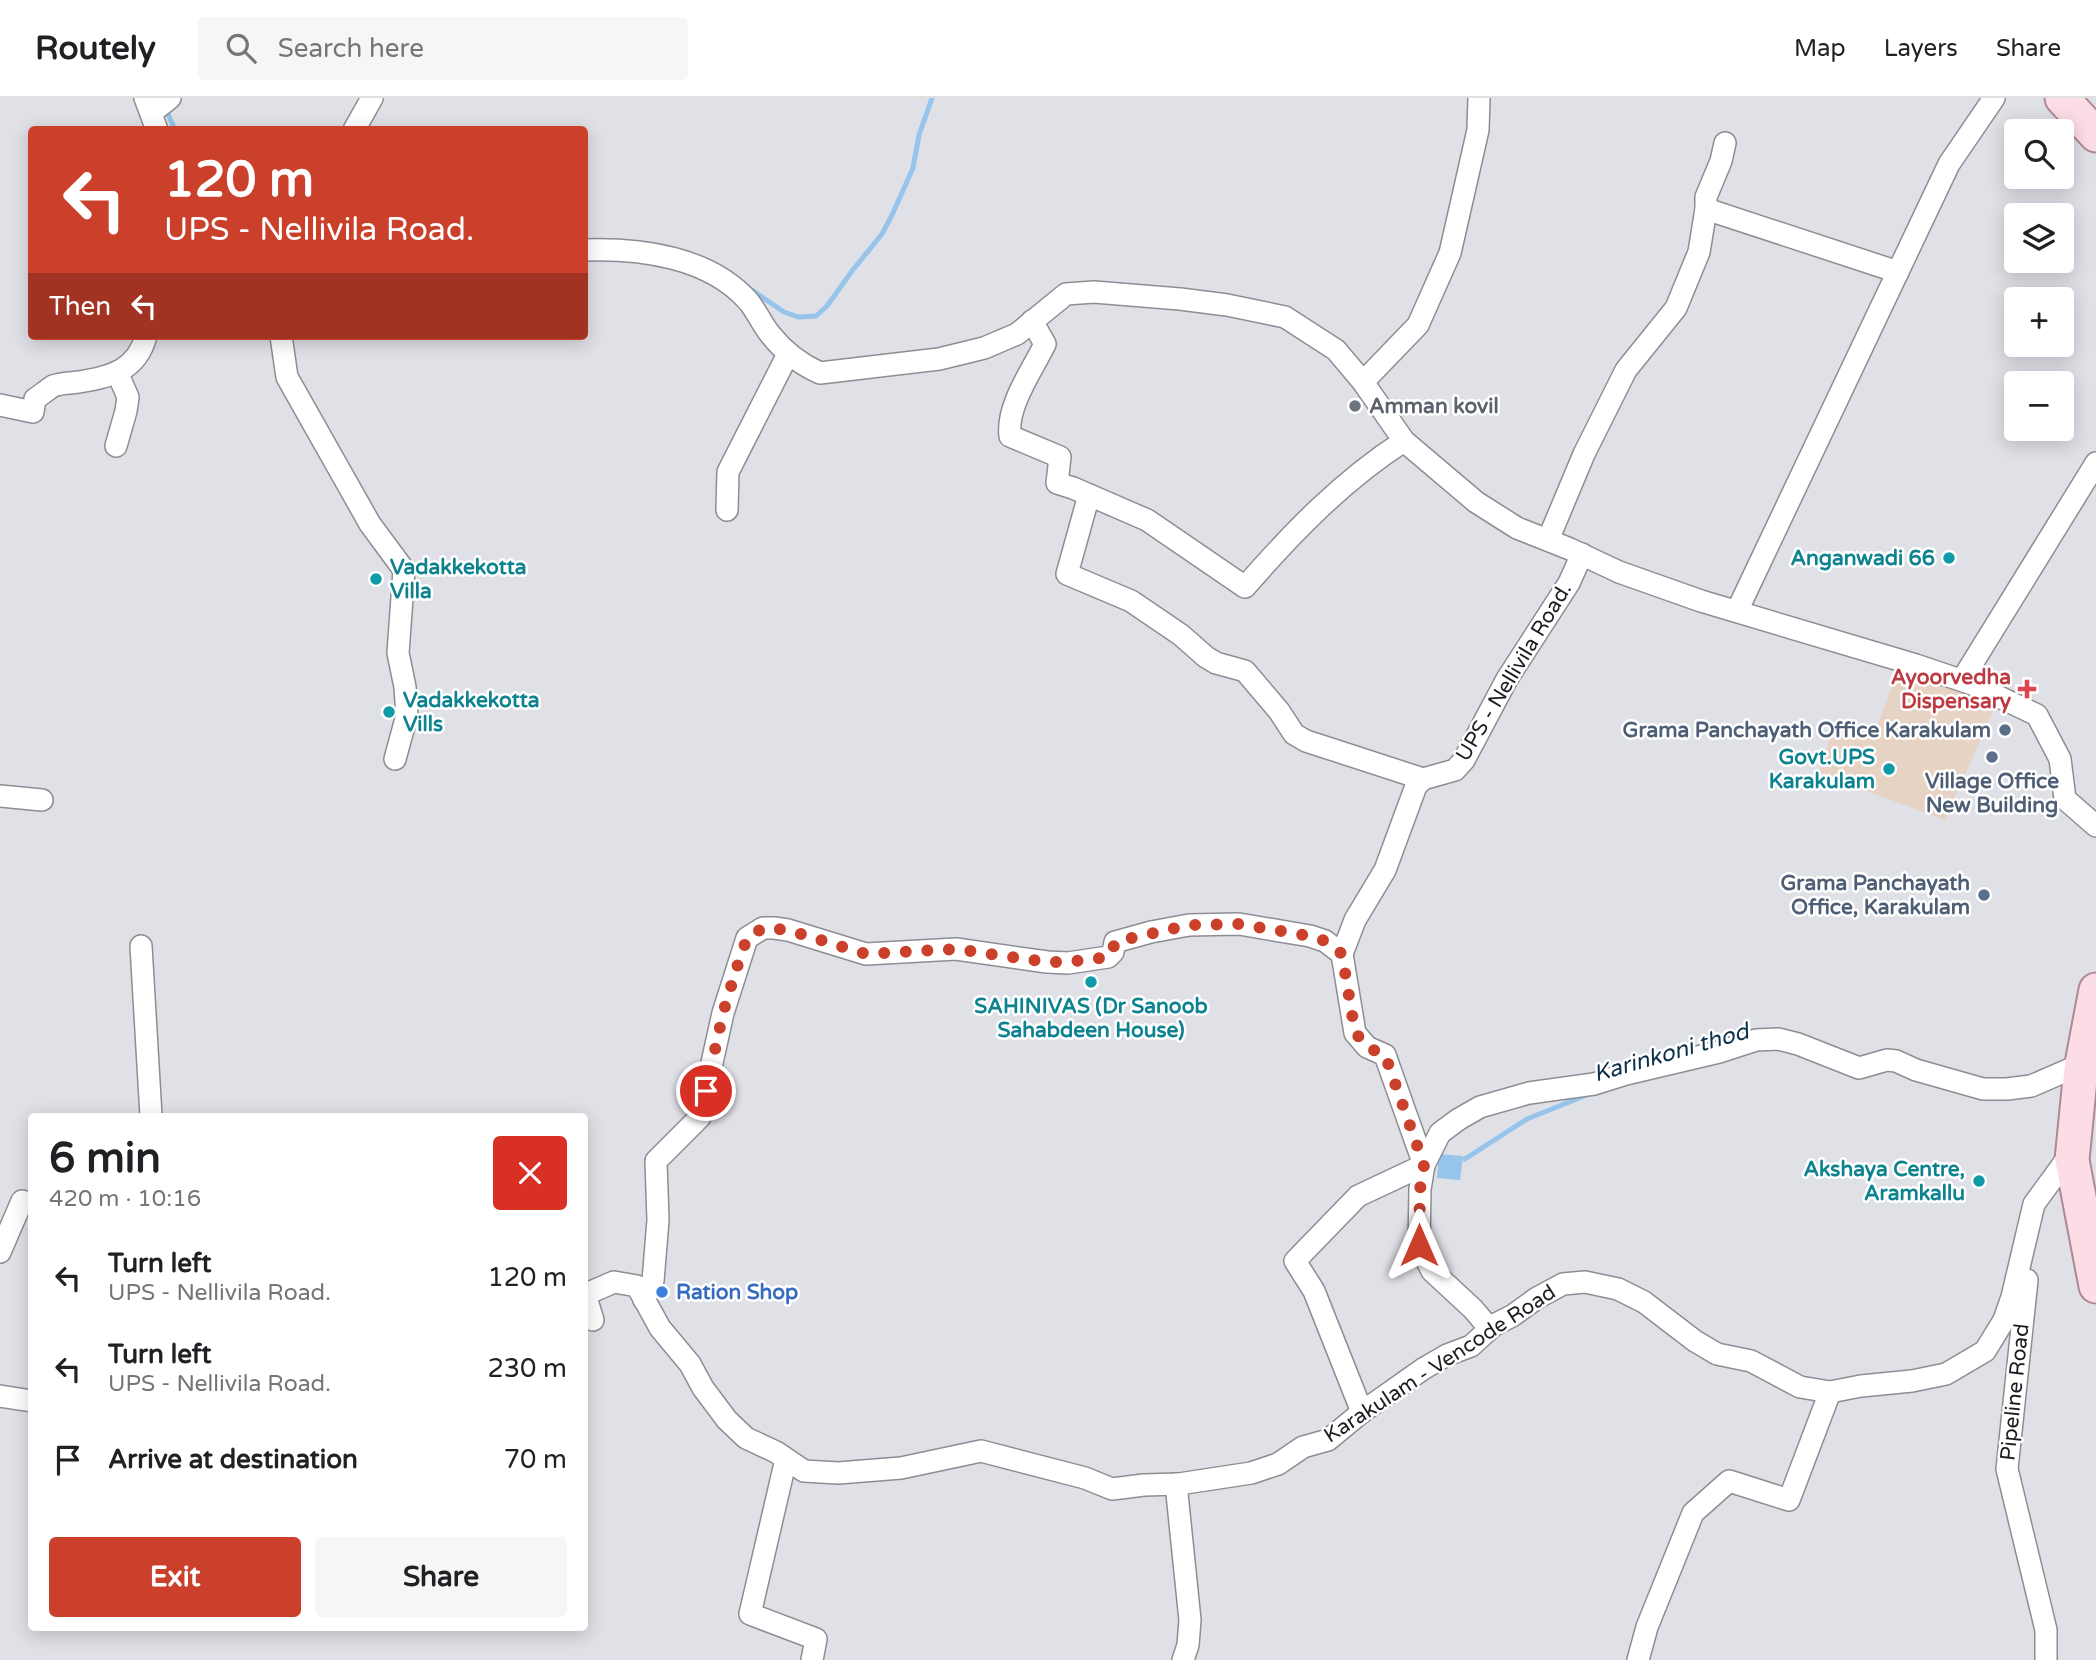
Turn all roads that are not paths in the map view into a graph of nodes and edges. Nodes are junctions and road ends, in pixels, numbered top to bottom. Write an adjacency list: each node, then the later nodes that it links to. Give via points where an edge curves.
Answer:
1 (372, 98): 5 (street)
2 (1479, 98): 16 (street, via 1478,130 1450,253 1418,326)
3 (1994, 98): 10 (street, via 1949,164)
4 (2063, 98): 6 (main road)
5 (356, 126)
6 (2096, 135)
7 (1725, 143): 8 (street)
8 (1706, 209): 10 (street); 23 (street, via 1699,252 1676,308 1626,370)
9 (588, 250): 14 (street, via 635,251 681,260 722,277 749,302)
10 (1898, 272): 25 (street)
11 (1032, 321): 14 (street, via 1017,334 995,343 939,359 820,373); 16 (street, via 1066,294 1094,292 1227,305 1285,317 1336,350); 21 (street, via 1045,344 1016,401 1010,436 1060,457 1057,483)
12 (145, 340): 15 (street, via 133,363)
13 (282, 340): 27 (street, via 287,377 370,524 404,570 398,653 407,715)
14 (788, 354): 22 (street, via 728,472)
15 (117, 372): 17 (street, via 54,386 35,399 33,412); 19 (street, via 128,397)
16 (1363, 382): 18 (street)
17 (0, 405)
18 (1404, 441): 21 (street, via 1332,495 1245,587 1147,520); 23 (street, via 1476,502 1517,528)
19 (116, 446)
20 (2096, 463): 26 (street)
21 (1089, 495): 28 (street, via 1067,574 1130,601 1216,663 1245,671 1294,734 1306,741)
22 (727, 510)
23 (1548, 540): 24 (street)
24 (1582, 554): 25 (street, via 1619,572); 28 (street, UPS - Nellivila Road., via 1464,760 1455,769)
25 (1737, 611): 26 (street)
26 (1962, 680): 31 (street, via 2037,715 2060,759 2065,799)
27 (394, 759)
28 (1423, 779): 33 (street, via 1409,799 1385,870 1355,920)
29 (0, 796): 30 (street)
30 (42, 800)
31 (2096, 827)
32 (141, 946): 36 (street)
33 (1342, 954): 38 (street, via 1355,1032 1367,1047 1385,1055); 44 (street, via 1310,936 1239,924 1189,925 1151,932 1115,942 1108,957 1068,962 956,949 866,954 788,930 763,928 747,938 736,970 700,1117 656,1161 653,1281)
34 (2096, 990): 35 (main road)
35 (2082, 1069): 37 (main road); 38 (street, via 2031,1086 1983,1089 1896,1061 1859,1068 1798,1044 1756,1040 1594,1084 1529,1093 1480,1107 1440,1133)
36 (151, 1113)
37 (2072, 1160): 40 (street, Karakulam - Vencode Road, via 2064,1163); 42 (main road)
38 (1424, 1165): 47 (street, via 1419,1245 1433,1271); 51 (street, via 1358,1196 1295,1261 1314,1291)
39 (28, 1203): 41 (street, via 22,1201)
40 (2034, 1204): 48 (street, Karakulam - Vencode Road, via 2012,1297 1985,1351 1946,1374); 57 (street, Pipeline Road, via 2007,1469 2046,1630)
41 (0, 1252)
42 (2096, 1286)
43 (588, 1293): 44 (street, Karakulam - Vencode Road, via 614,1282 637,1286)
44 (644, 1300): 52 (street, Karakulam - Vencode Road, via 727,1420 746,1438)
45 (588, 1304): 46 (street)
46 (593, 1320)
47 (1490, 1329): 48 (street, Karakulam - Vencode Road, via 1563,1284 1586,1282 1618,1289 1644,1302 1717,1354 1751,1361 1800,1387); 51 (street, Karakulam - Vencode Road, via 1471,1346 1423,1369)
48 (1830, 1392): 56 (street, via 1789,1500 1728,1481 1693,1513)
49 (0, 1396): 50 (street)
50 (28, 1400)
51 (1363, 1412): 53 (street, Karakulam - Vencode Road, via 1328,1440 1303,1447 1278,1464 1251,1473)
52 (786, 1459): 53 (street, Karakulam - Vencode Road, via 804,1471 838,1474 901,1468 981,1451 1112,1489); 54 (street, via 750,1614 816,1639)
53 (1176, 1484): 55 (street, via 1190,1620)
54 (812, 1660)
55 (1183, 1660)
56 (1638, 1660)
57 (2046, 1660)

